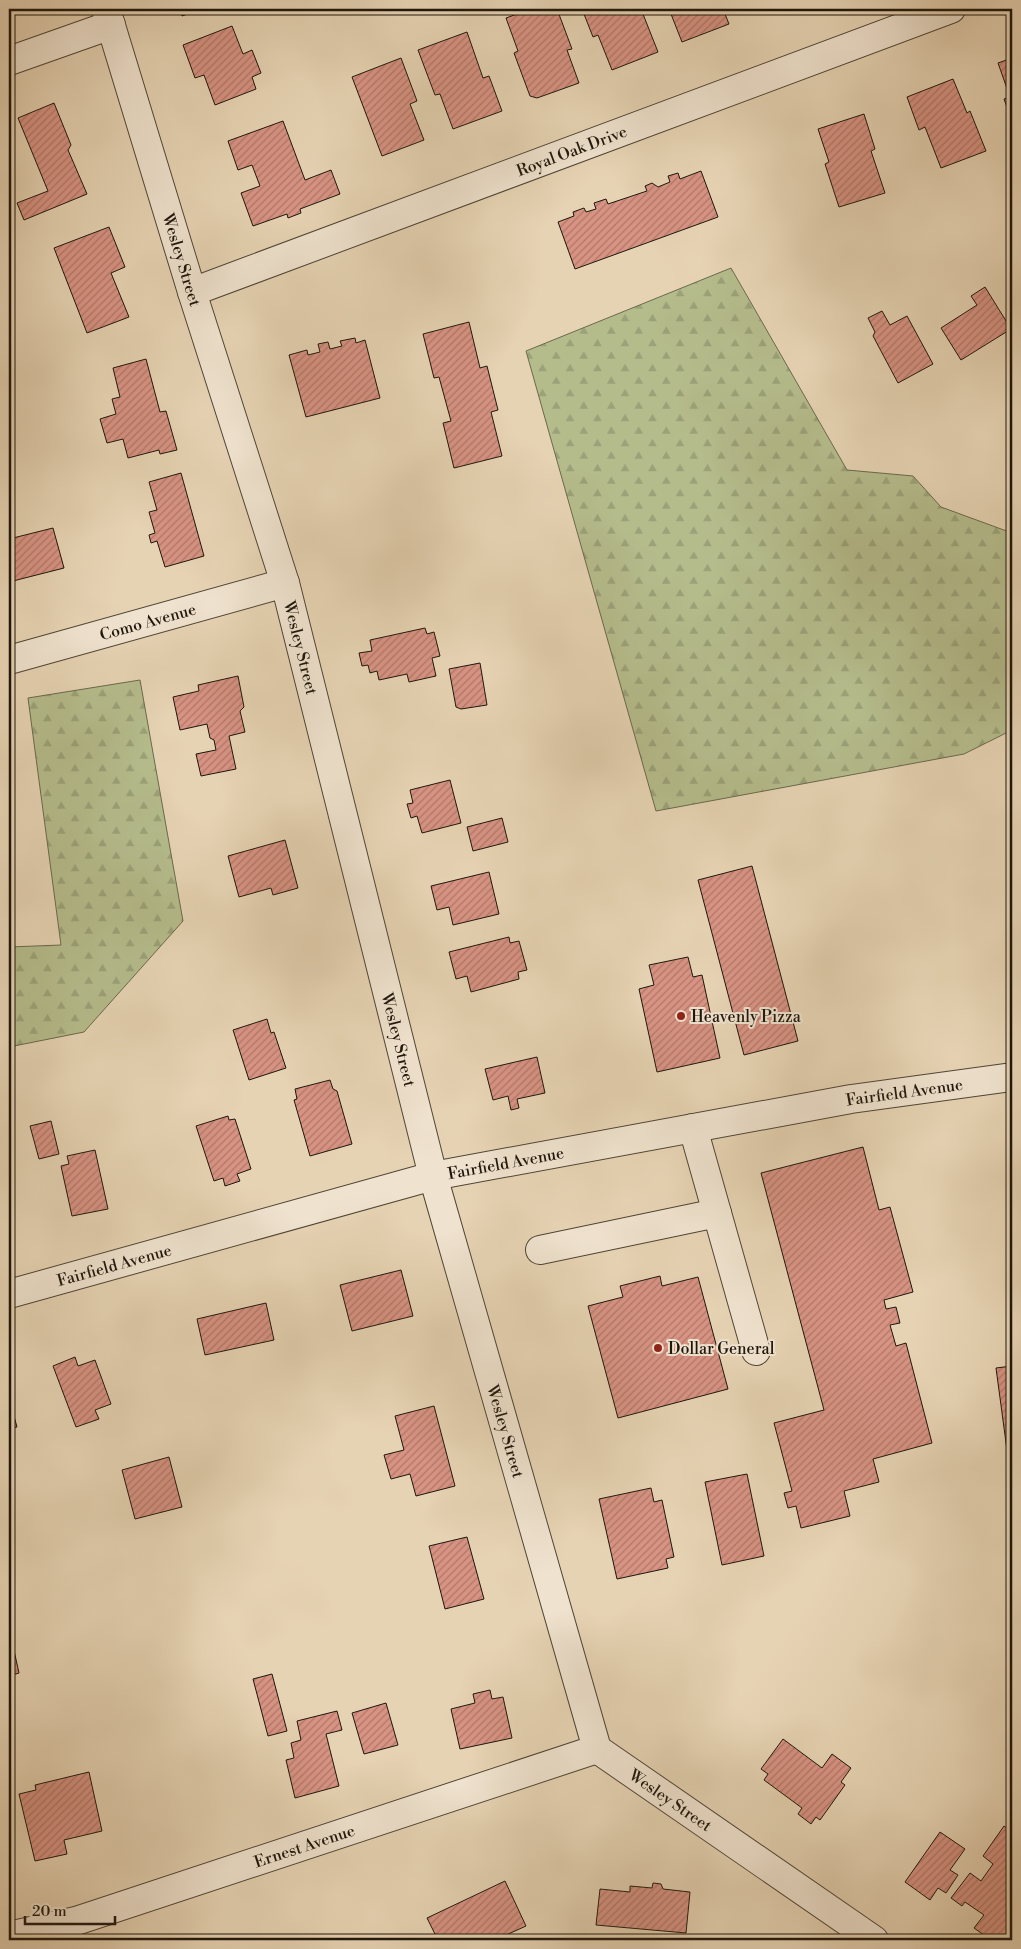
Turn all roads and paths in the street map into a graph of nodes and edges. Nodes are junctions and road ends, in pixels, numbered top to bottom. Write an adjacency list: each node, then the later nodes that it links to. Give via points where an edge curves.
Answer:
1 (951, 9): 4 (street, Royal Oak Drive)
2 (109, 17): 3 (street); 4 (street, Wesley Street)
3 (9, 61)
4 (192, 292): 5 (street, Wesley Street)
5 (285, 583): 6 (street, Como Avenue); 9 (street, Wesley Street)
6 (9, 660)
7 (1012, 1076): 8 (street, Fairfield Avenue, via 851,1099)
8 (693, 1128): 9 (street, Fairfield Avenue); 10 (street)
9 (433, 1176): 12 (street, Fairfield Avenue); 14 (street, Wesley Street)
10 (717, 1213): 11 (street); 13 (street)
11 (540, 1250)
12 (9, 1294)
13 (756, 1351)
14 (597, 1750): 15 (street, Ernest Avenue); 17 (street, Wesley Street)
15 (81, 1930): 16 (street, Ernest Avenue)
16 (9, 1936)
17 (874, 1940)

